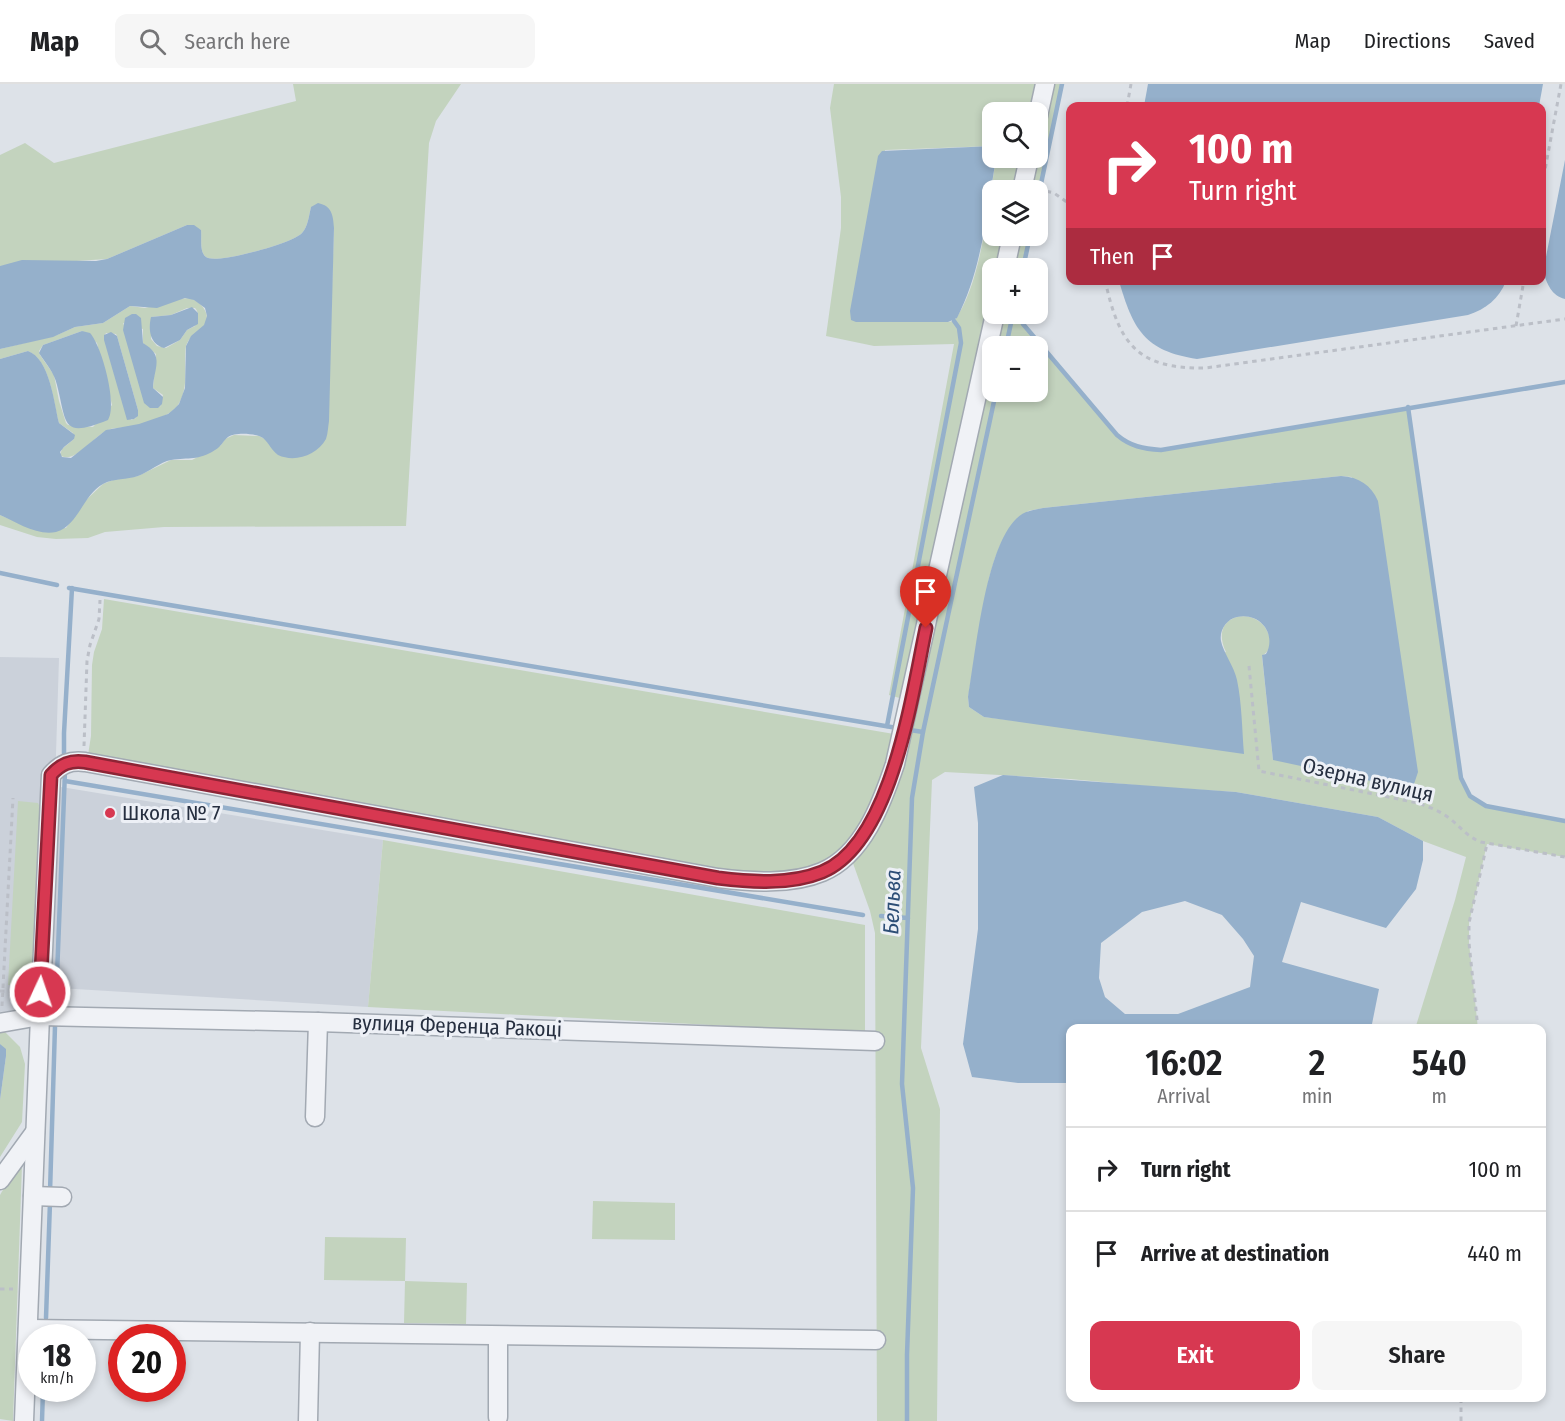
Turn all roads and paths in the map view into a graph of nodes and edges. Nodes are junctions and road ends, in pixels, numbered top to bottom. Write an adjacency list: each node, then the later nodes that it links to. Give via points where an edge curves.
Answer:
1 (1045, 84): 4 (street)
2 (1131, 84): 5 (path)
3 (1561, 84): 6 (path)
4 (1041, 102)
5 (1128, 102)
6 (1546, 165)
7 (1048, 191): 8 (path)
8 (1066, 202)
9 (1106, 285): 13 (path, via 1118,328 1130,345 1147,358 1182,369)
10 (1523, 285): 13 (path)
11 (1565, 319): 13 (path)
12 (993, 324): 16 (street, via 895,764 879,806 860,840 823,872 765,881 718,878)
13 (1515, 326)
14 (100, 600): 16 (path, via 87,661 85,743)
15 (1249, 666): 18 (path, Озерна вулиця, via 1258,771 1418,803 1450,818 1470,838)
16 (77, 761): 21 (street, via 60,766 51,775)
17 (13, 798): 20 (path)
18 (1488, 844): 19 (path, Озерна вулиця); 25 (path, via 1469,923)
19 (1565, 857)
20 (1, 991): 21 (path); 24 (path)
21 (40, 992): 22 (street)
22 (40, 1016): 23 (street, вулиця Ференца Ракоці); 24 (street, вулиця Ференца Ракоці); 28 (street)
23 (318, 1022): 26 (street, вулиця Ференца Ракоці); 27 (street)
24 (1, 1023)
25 (1477, 1024)
26 (875, 1041)
27 (315, 1117)
28 (35, 1132): 29 (street); 30 (street)
29 (0, 1180)
30 (33, 1196): 31 (street); 32 (street)
31 (62, 1197)
32 (28, 1324)
33 (96, 1330): 34 (street)
34 (310, 1332): 35 (street); 41 (street)
35 (498, 1336): 36 (street); 39 (street)
36 (876, 1340)
37 (25, 1402): 40 (street)
38 (1461, 1402): 42 (path)
39 (498, 1417)
40 (24, 1421)
41 (308, 1421)
42 (1461, 1421)

